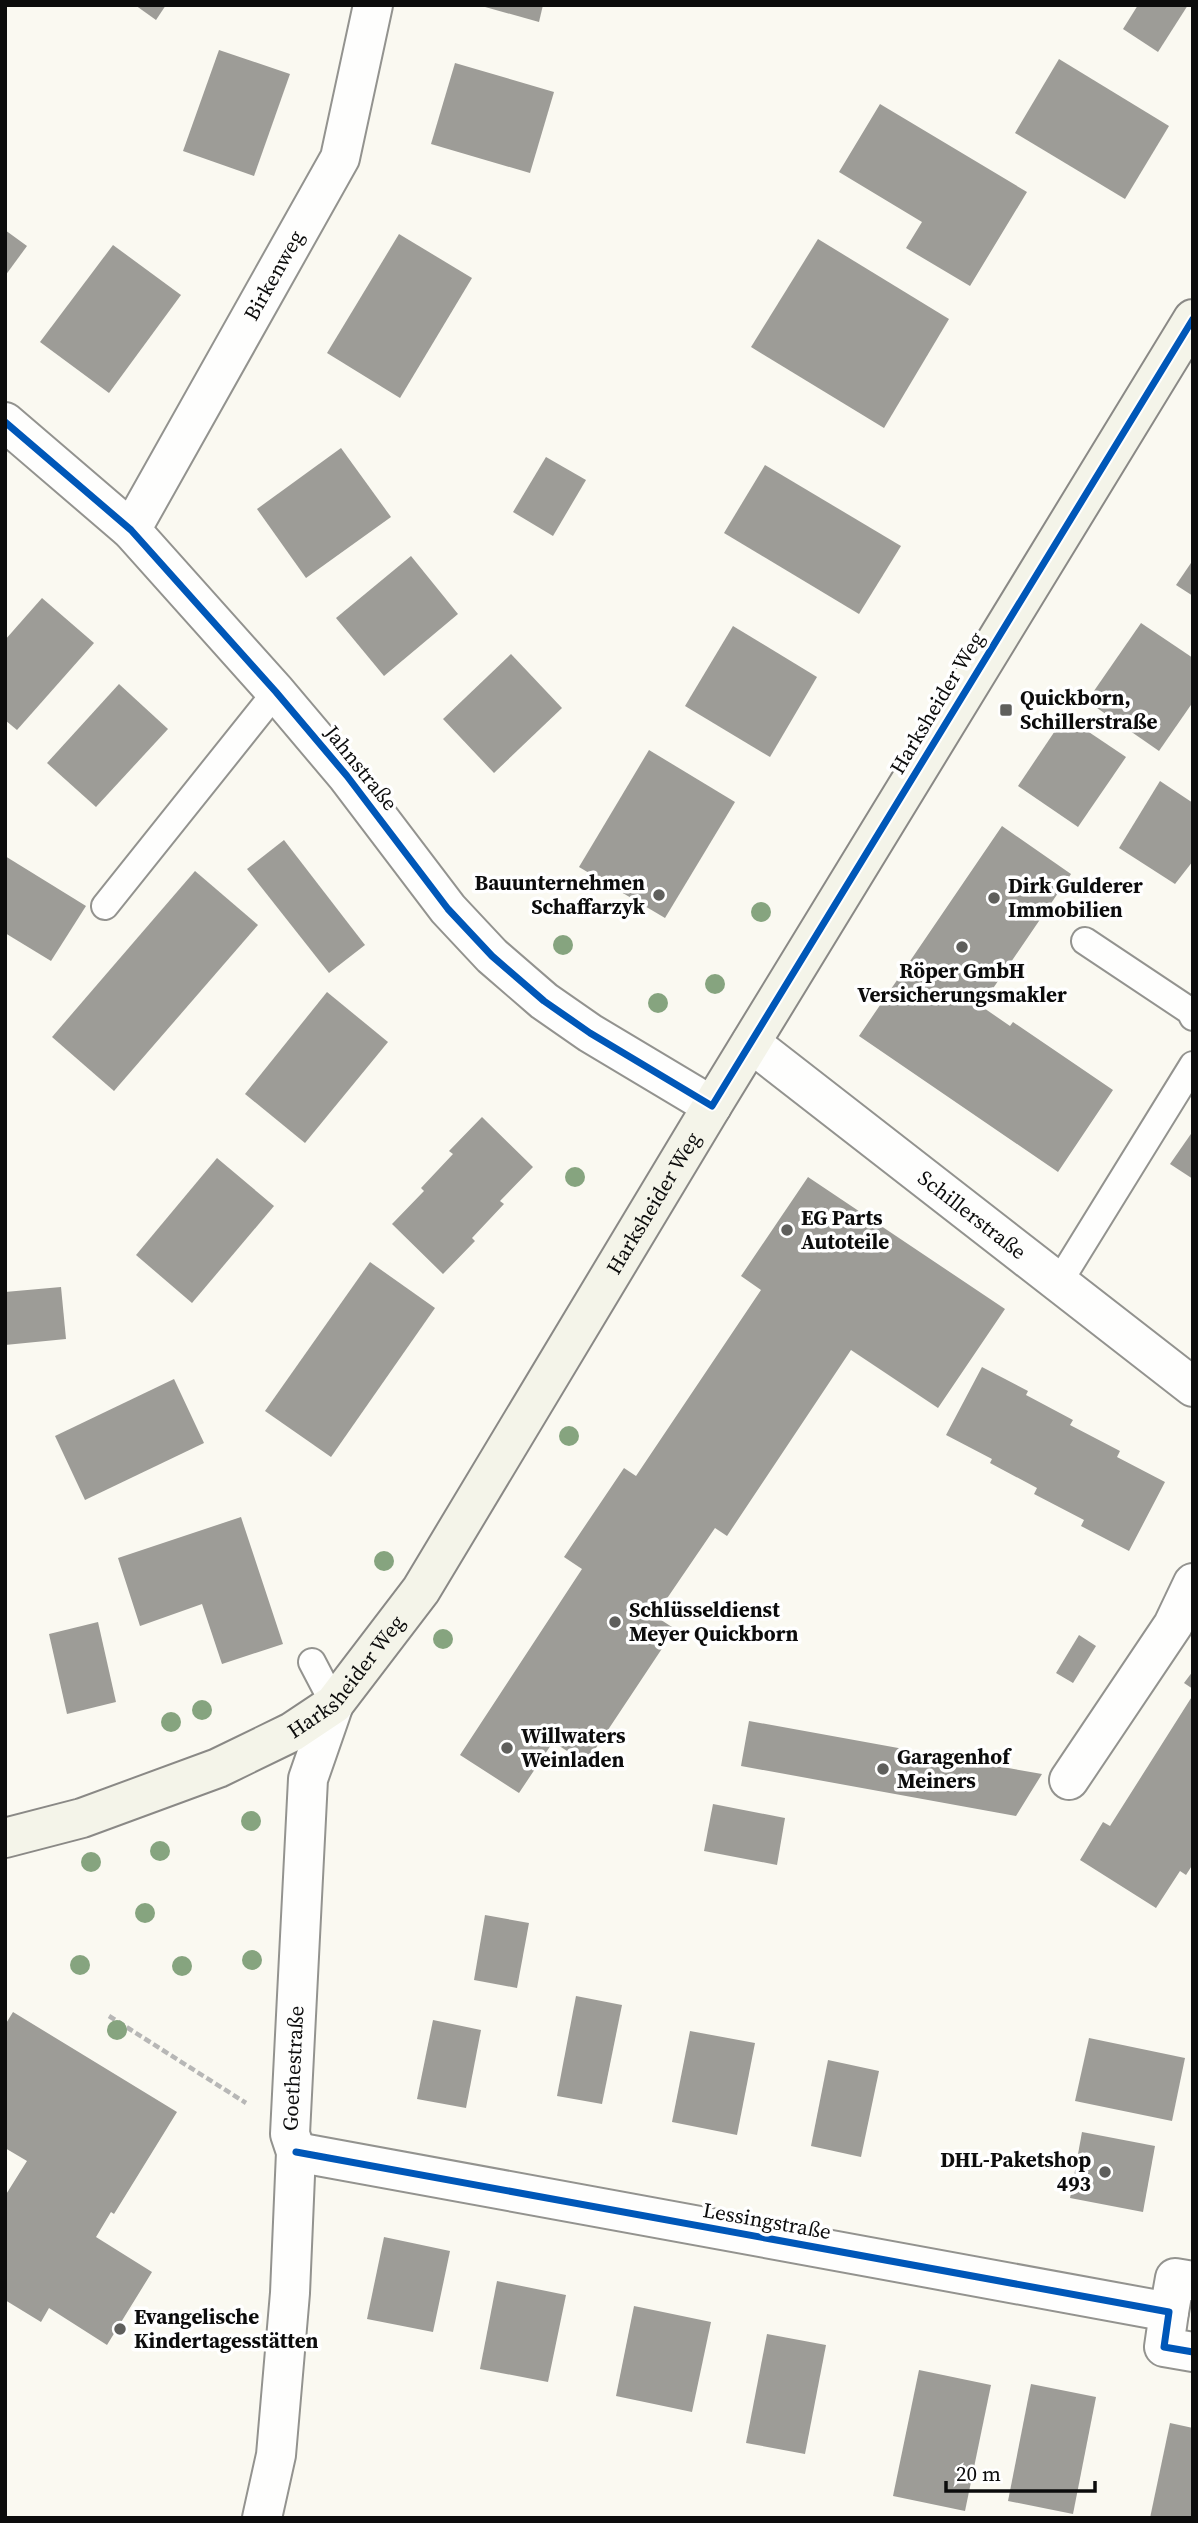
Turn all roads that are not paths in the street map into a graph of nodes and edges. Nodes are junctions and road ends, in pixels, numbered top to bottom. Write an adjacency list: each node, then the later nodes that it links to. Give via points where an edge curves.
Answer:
1 (373, 5): 4 (street, Birkenweg, via 340,158)
2 (1193, 318): 9 (main road, Harksheider Weg)
3 (5, 422): 4 (street, Jahnstraße)
4 (131, 530): 5 (street, Jahnstraße)
5 (276, 692): 6 (lane); 11 (street, Jahnstraße, via 448,909 492,956 590,1033)
6 (105, 906)
7 (1085, 941): 8 (lane)
8 (1193, 1017)
9 (751, 1043): 11 (main road, Harksheider Weg); 12 (street, Schillerstraße)
10 (1193, 1065): 12 (lane)
11 (712, 1106): 16 (main road, Harksheider Weg, via 421,1590)
12 (1059, 1282): 13 (street, Schillerstraße)
13 (1193, 1387)
14 (1193, 1583): 17 (street, via 1173,1625)
15 (312, 1662): 16 (lane)
16 (334, 1704): 18 (main road, Harksheider Weg, via 292,1732 218,1768 82,1818); 19 (street, Goethestraße, via 308,1779)
17 (1069, 1780)
18 (5, 1838)
19 (293, 2143): 21 (street, Lessingstraße); 23 (street, Goethestraße, via 289,2293 276,2455)
20 (1193, 2281): 21 (street, via 1175,2278)
21 (1169, 2312): 22 (street, via 1164,2347)
22 (1193, 2352)
23 (262, 2518)

